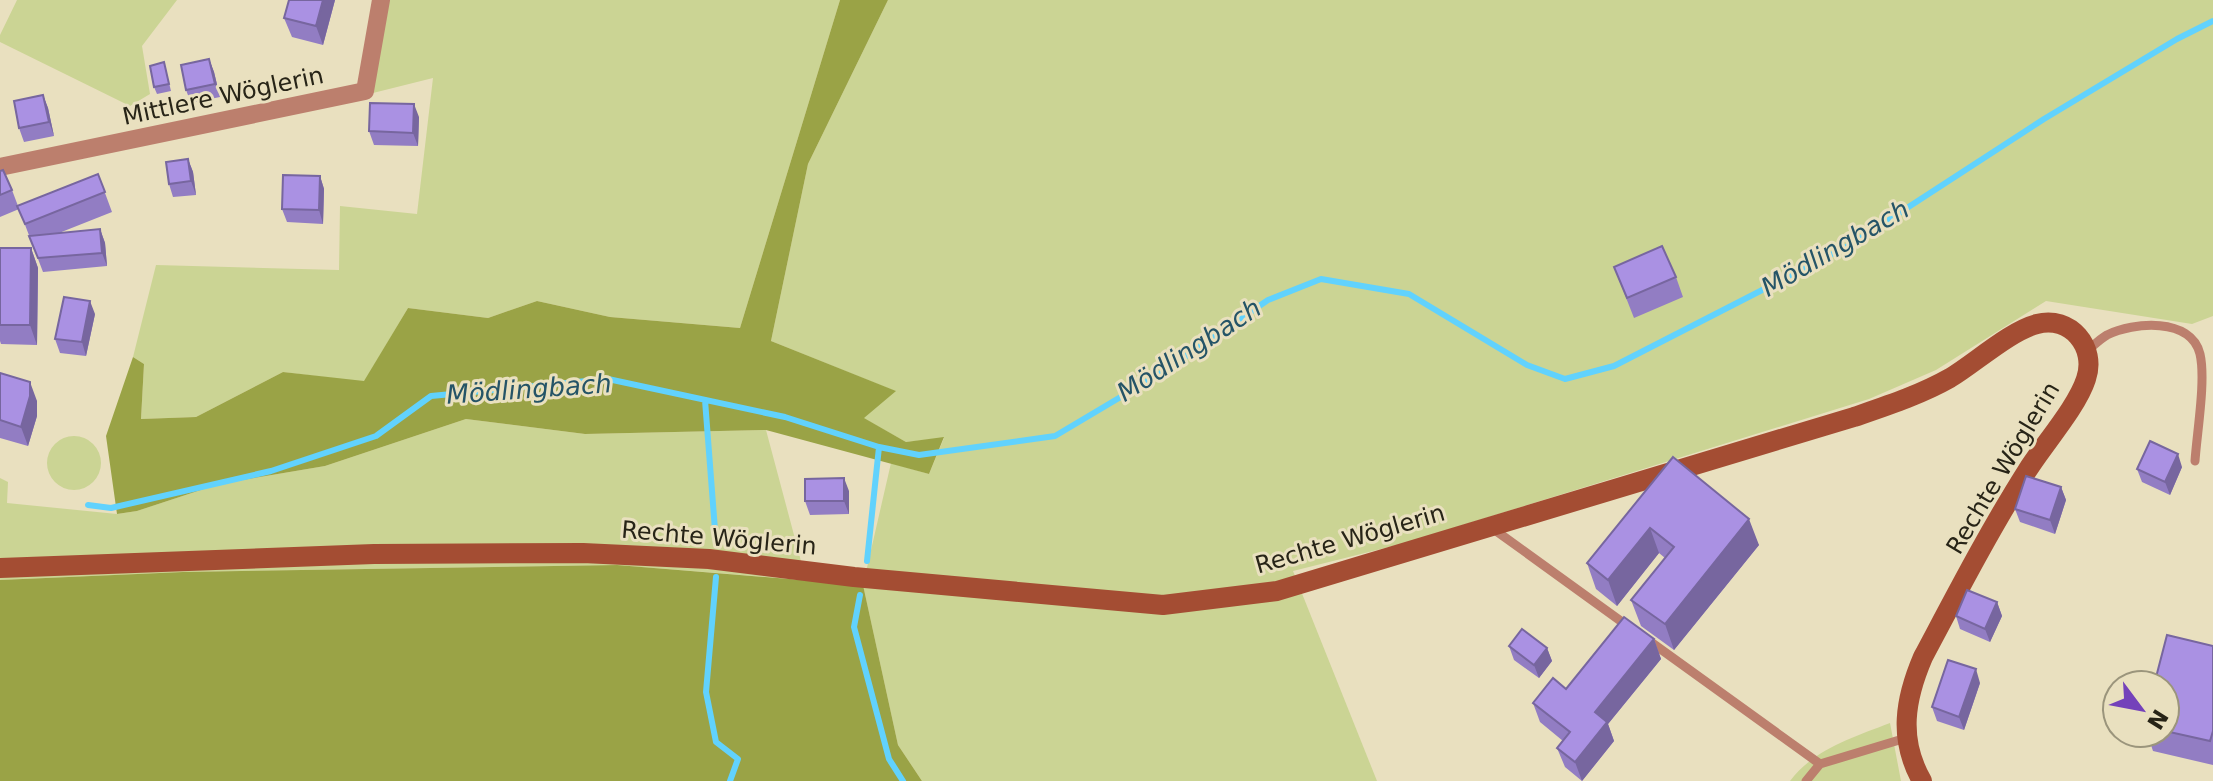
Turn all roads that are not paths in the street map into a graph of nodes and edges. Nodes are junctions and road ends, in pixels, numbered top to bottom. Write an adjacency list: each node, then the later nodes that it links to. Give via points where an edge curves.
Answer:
1 (381, 0): 2 (street, Mittlere Wöglerin, via 365,91)
2 (0, 167)
3 (2087, 351): 4 (lane, via 2108,335 2136,327 2162,325 2190,339 2200,351 2201,370); 5 (main road, Rechte Wöglerin, via 2064,324 2038,324 1945,381 1882,407); 7 (main road, Rechte Wöglerin, via 2087,377 2080,392 2026,473 1923,657 1907,702)
4 (2195, 461)
5 (1490, 526): 6 (main road, Rechte Wöglerin, via 1277,591 1163,605 709,559 583,553 374,554); 8 (lane)
6 (0, 568)
7 (1906, 738): 8 (lane); 10 (main road, Rechte Wöglerin)
8 (1820, 764): 9 (lane)
9 (1806, 781)
10 (1922, 781)

